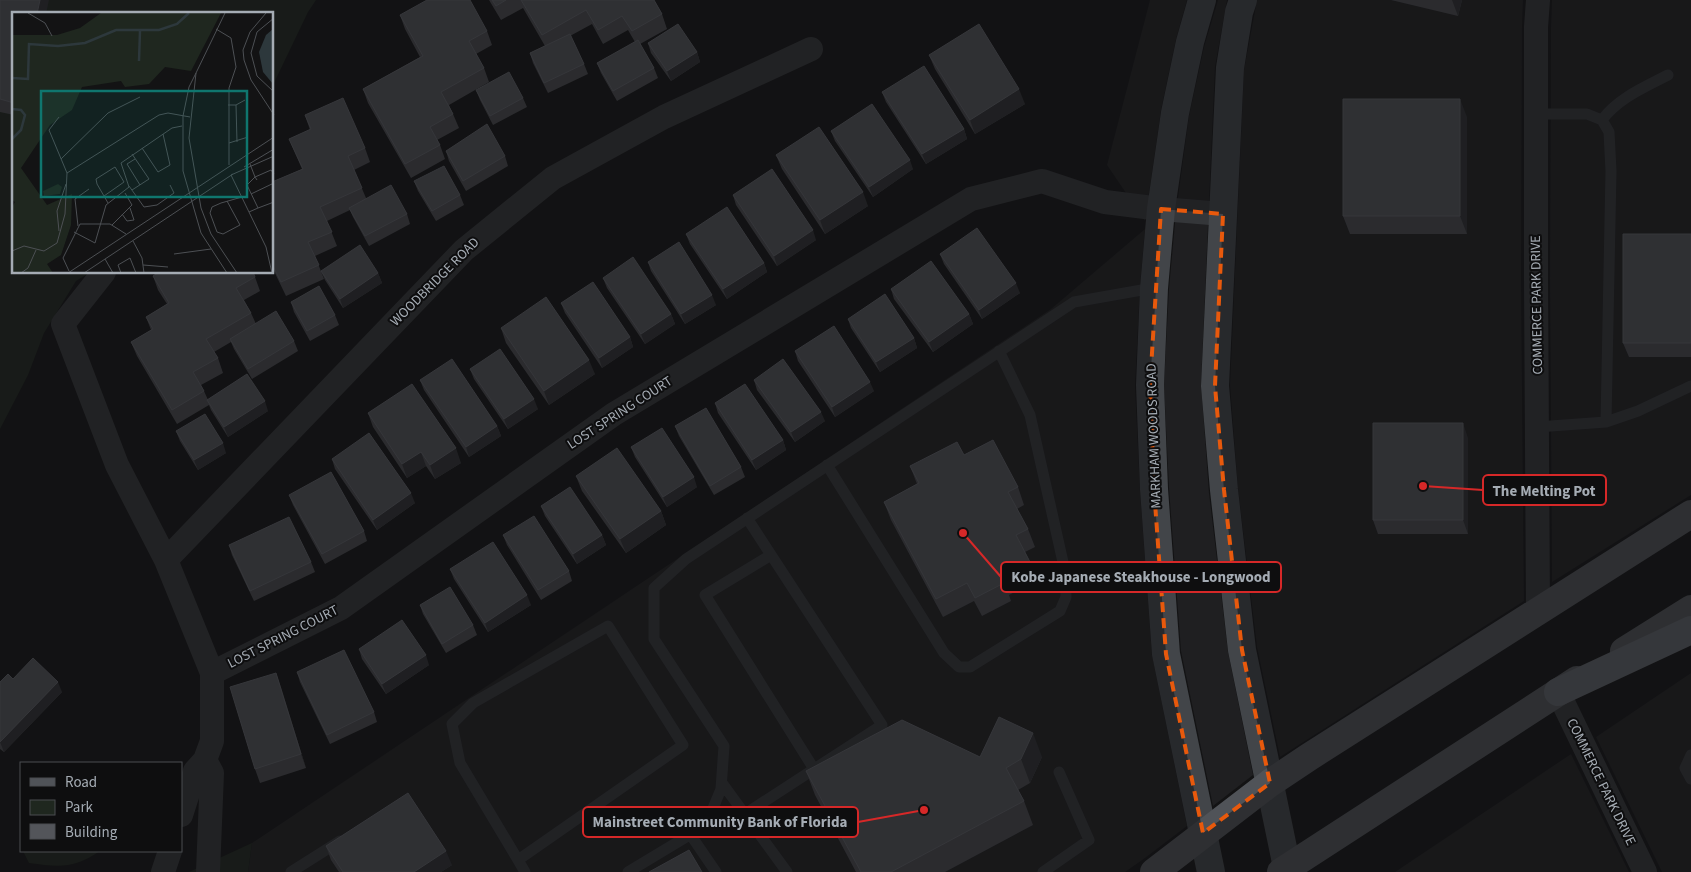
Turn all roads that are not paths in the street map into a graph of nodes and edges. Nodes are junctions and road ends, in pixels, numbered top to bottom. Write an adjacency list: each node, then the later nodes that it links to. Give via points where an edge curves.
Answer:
1 (1202, 0): 8 (main road, MARKHAM WOODS ROAD, via 1175,113)
2 (1243, 0): 9 (main road, via 1230,68)
3 (1538, 0): 6 (street, COMMERCE PARK DRIVE)
4 (811, 49): 20 (street, WOODBRIDGE ROAD, via 664,117 553,178 464,250)
5 (1668, 75): 7 (lane, via 1610,109)
6 (1536, 114): 7 (lane, via 1587,114); 15 (street, COMMERCE PARK DRIVE)
7 (1602, 120): 14 (lane, via 1608,132 1611,171)
8 (1161, 209): 9 (street); 11 (main road, MARKHAM WOODS ROAD); 24 (street, LOST SPRING COURT, via 1105,202 1042,181 971,199 614,414 341,608)
9 (1223, 214): 32 (main road, via 1215,386 1242,650)
10 (102, 274): 20 (street, via 62,324 117,466)
11 (1154, 288): 12 (lane, via 1074,302); 35 (main road, MARKHAM WOODS ROAD, via 1150,385 1166,654)
12 (1000, 351): 16 (lane); 16 (lane, via 1030,415 1065,571 1066,597 1060,611 970,667 959,667 944,653)
13 (1691, 386): 14 (lane)
14 (1606, 422): 15 (lane)
15 (1537, 427): 22 (street, COMMERCE PARK DRIVE)
16 (827, 466): 18 (lane)
17 (1691, 514): 22 (main road)
18 (747, 518): 19 (lane); 31 (lane, via 686,559 654,588 654,639 724,746)
19 (771, 555): 28 (lane, via 705,596); 28 (lane, via 882,724)
20 (166, 560): 24 (street)
21 (1691, 609): 25 (main road)
22 (1538, 611): 32 (main road)
23 (1691, 630): 25 (highway)
24 (212, 673): 27 (street, via 212,741)
25 (1558, 692): 40 (main road); 41 (street, COMMERCE PARK DRIVE)
26 (1691, 755): 30 (lane, via 1686,768)
27 (205, 760): 33 (street, via 195,772); 43 (street, via 212,773)
28 (814, 769): 34 (lane)
29 (1059, 772): 49 (lane, via 1089,840)
30 (1691, 779)
31 (722, 783): 34 (lane); 36 (lane, via 706,825)
32 (1270, 783): 35 (main road); 40 (main road)
33 (182, 812)
34 (745, 814): 48 (lane)
35 (1203, 833): 50 (main road); 51 (main road, MARKHAM WOODS ROAD)
36 (690, 834): 46 (lane); 47 (lane)
37 (349, 835): 44 (lane)
38 (170, 852): 42 (street)
39 (518, 860): 39 (lane, via 460,763 452,724 473,703 608,626 683,745); 45 (lane)
40 (1285, 871)
41 (1641, 871)
42 (163, 872)
43 (208, 872)
44 (291, 872)
45 (525, 872)
46 (628, 872)
47 (716, 872)
48 (788, 872)
49 (1043, 872)
50 (1154, 872)
51 (1211, 872)

